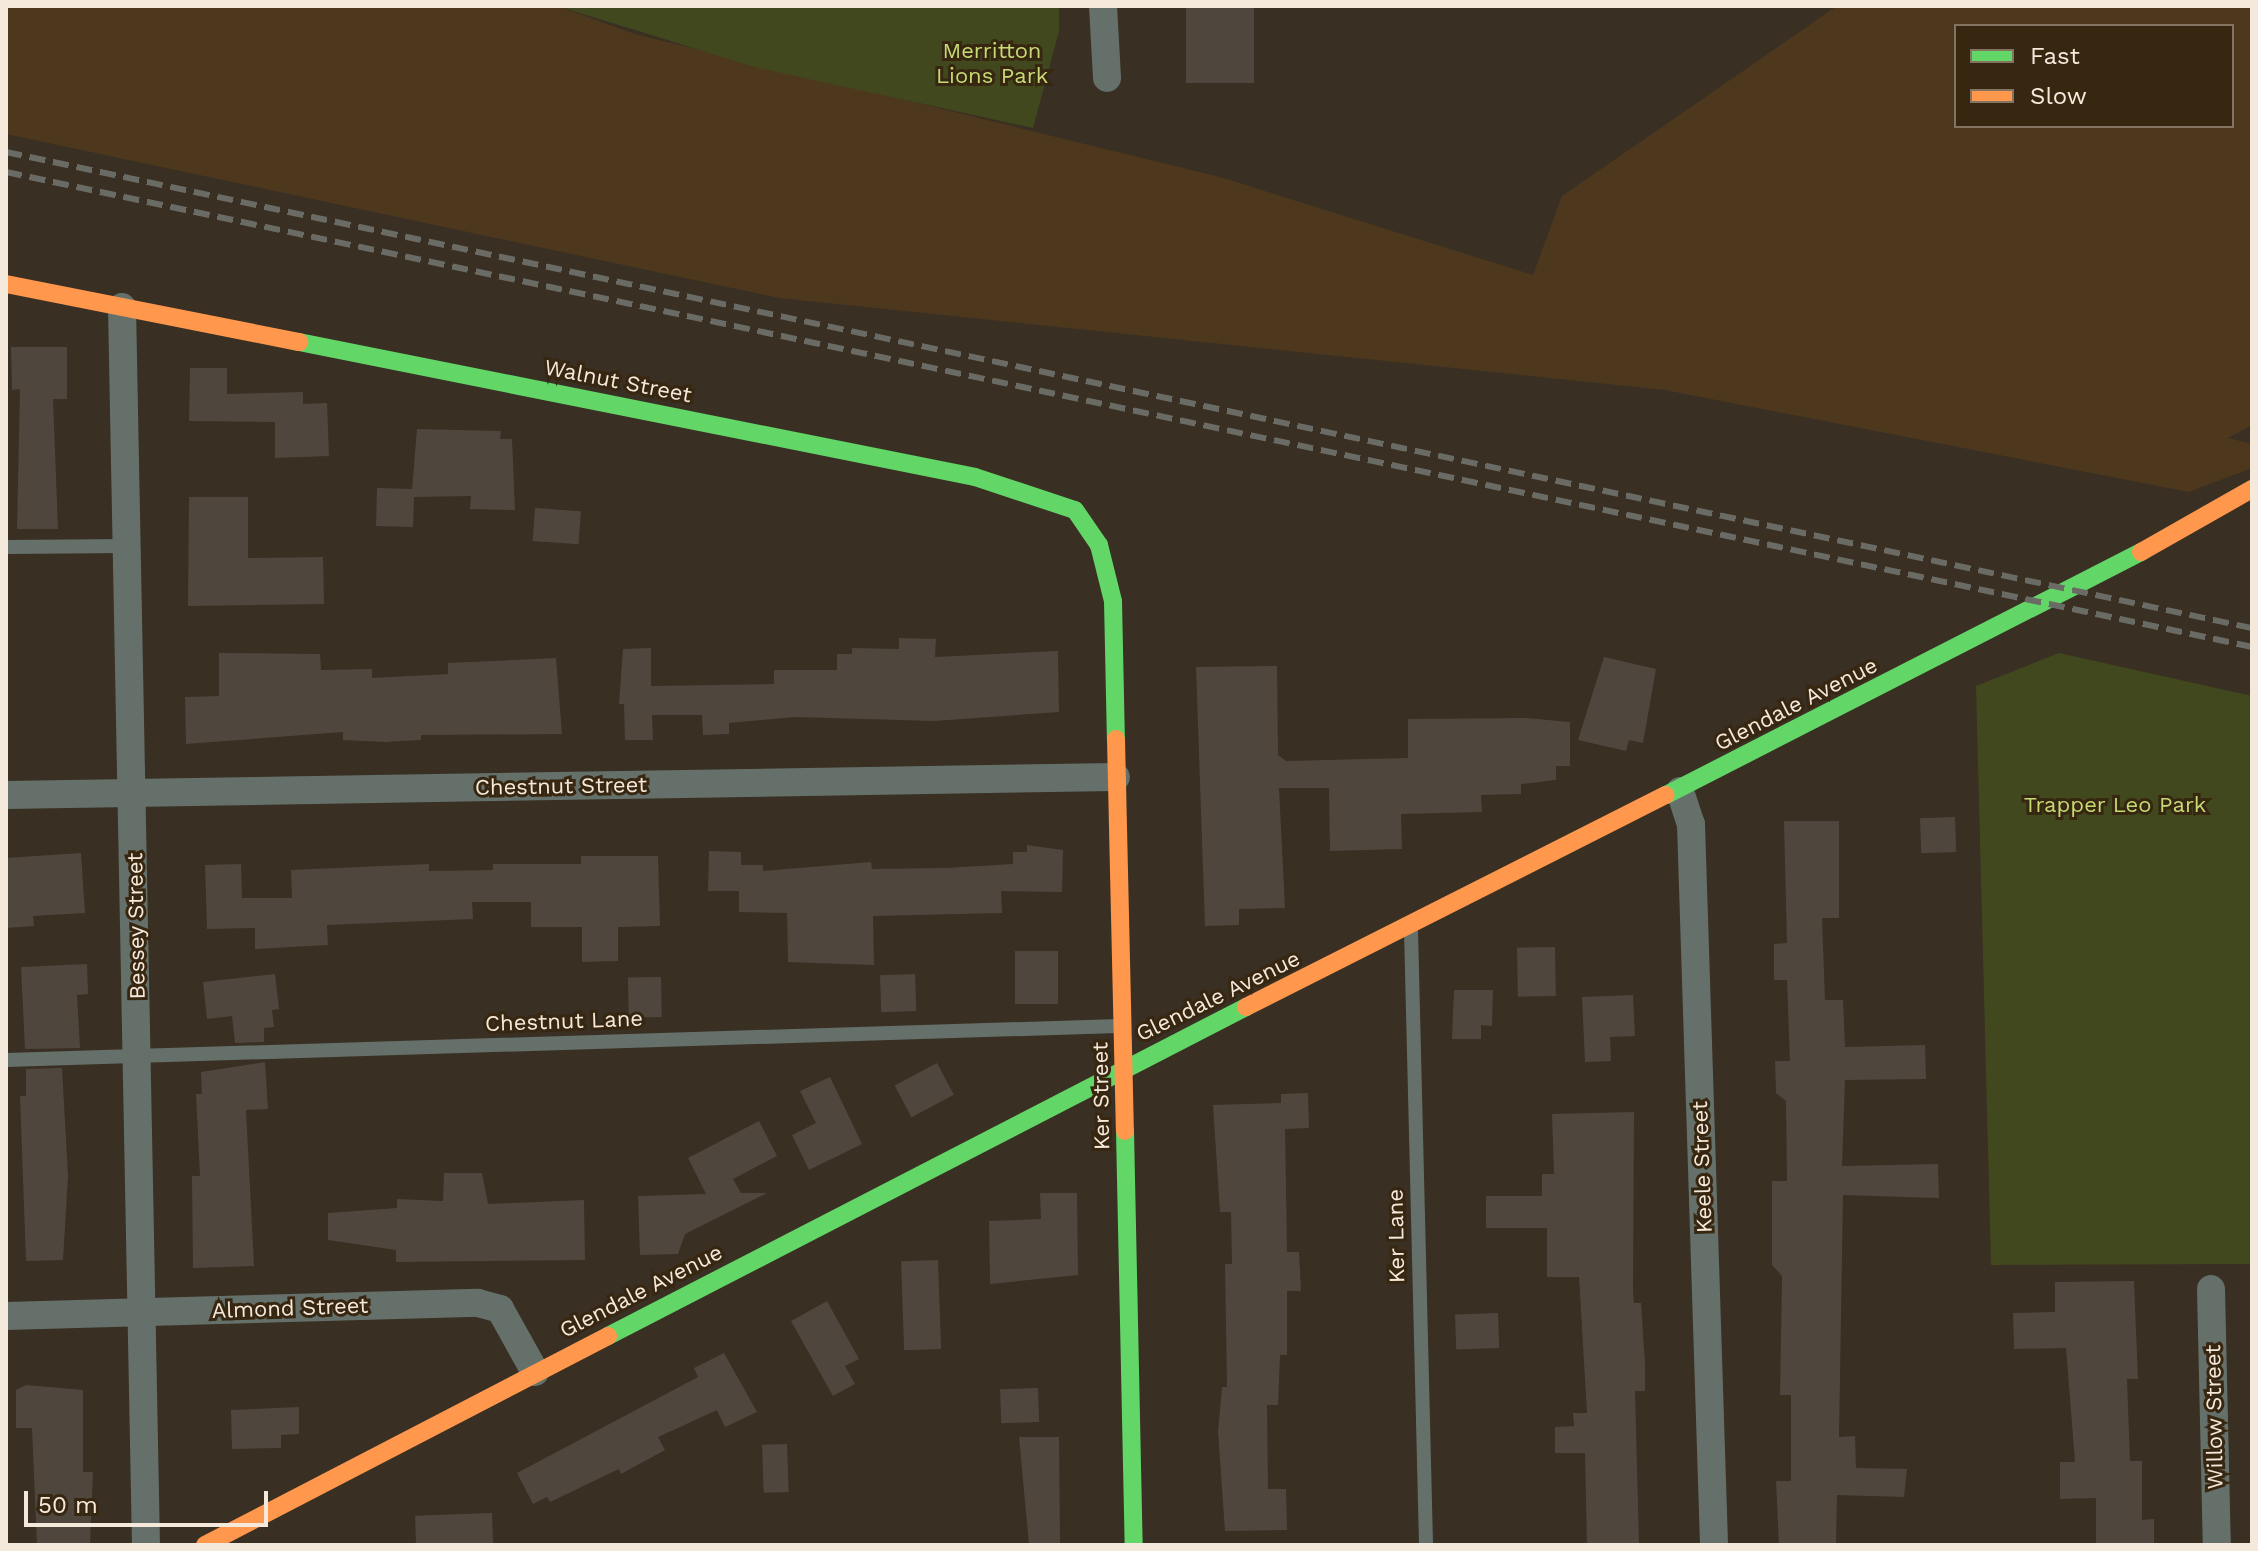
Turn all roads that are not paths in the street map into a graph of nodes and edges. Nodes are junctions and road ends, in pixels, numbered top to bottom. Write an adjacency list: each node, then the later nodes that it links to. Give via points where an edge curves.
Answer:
1 (1103, 6): 2 (street)
2 (1107, 78)
3 (6, 284): 4 (main road, Walnut Street)
4 (122, 307): 6 (street, Bessey Street); 8 (main road, Walnut Street, via 975,477 1075,510 1099,545 1113,601)
5 (2252, 489): 10 (main road, Glendale Avenue, via 2074,589)
6 (128, 546): 7 (lane); 11 (street, Bessey Street)
7 (6, 547)
8 (1116, 646): 9 (main road, Ker Street)
9 (1116, 777): 11 (street, Chestnut Street); 14 (main road, Ker Street)
10 (1680, 791): 13 (main road, Glendale Avenue); 26 (street, Keele Street, via 1691,824)
11 (133, 793): 12 (street, Chestnut Street); 15 (street, Bessey Street)
12 (6, 795)
13 (1411, 927): 17 (main road, Glendale Avenue); 25 (lane, Ker Lane)
14 (1123, 1026): 15 (lane, Chestnut Lane); 17 (main road, Ker Street)
15 (139, 1057): 16 (lane, Chestnut Lane); 19 (street, Bessey Street)
16 (6, 1060)
17 (1124, 1069): 21 (main road, Glendale Avenue); 24 (main road, Ker Street)
18 (2211, 1289): 27 (street, Willow Street)
19 (141, 1313): 20 (street, Almond Street); 21 (street, Almond Street, via 478,1303 500,1309); 22 (street, Bessey Street)
20 (6, 1316)
21 (535, 1372): 23 (main road, Glendale Avenue)
22 (146, 1545)
23 (205, 1545)
24 (1134, 1545)
25 (1426, 1545)
26 (1714, 1545)
27 (2217, 1545)

